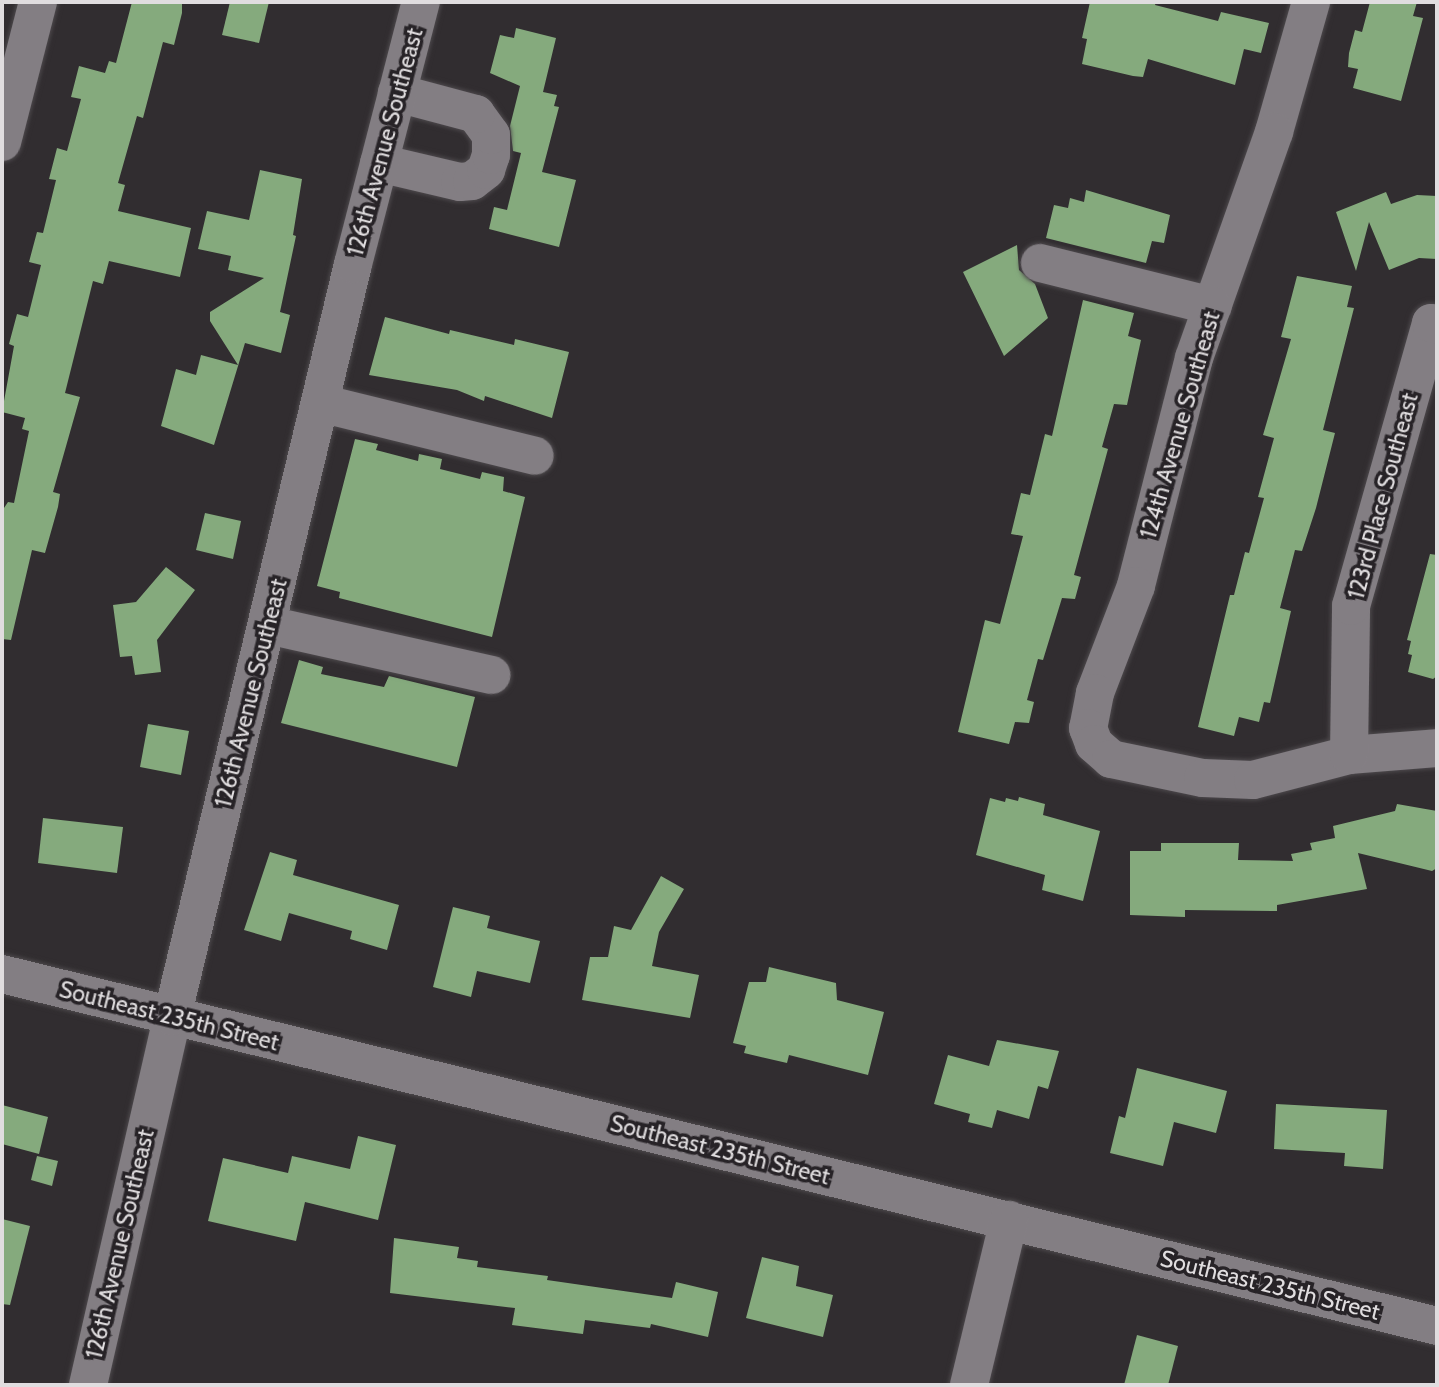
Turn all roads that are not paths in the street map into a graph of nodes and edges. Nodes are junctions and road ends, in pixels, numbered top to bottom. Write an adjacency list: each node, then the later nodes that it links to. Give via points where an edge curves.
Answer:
1 (38, 2): 5 (street)
2 (421, 2): 4 (street, 126th Avenue Southeast)
3 (1311, 2): 8 (street, 124th Avenue Southeast, via 1273,132)
4 (397, 93): 6 (street, 126th Avenue Southeast); 6 (street, via 476,114 491,135 491,155 485,170 472,181 460,182)
5 (2, 142)
6 (379, 163): 10 (street, 126th Avenue Southeast)
7 (1040, 263): 8 (street)
8 (1213, 306): 15 (street, 124th Avenue Southeast, via 1194,358 1136,586 1095,693 1088,728 1094,744 1111,759 1203,778 1253,780)
9 (1434, 324): 15 (street, 123rd Place Southeast, via 1351,606)
10 (320, 403): 11 (street); 12 (street, 126th Avenue Southeast)
11 (535, 456)
12 (268, 625): 13 (street); 17 (street, 126th Avenue Southeast)
13 (491, 675)
14 (1437, 748): 15 (street)
15 (1349, 755)
16 (2, 974): 17 (street, Southeast 235th Street)
17 (172, 1017): 18 (street, Southeast 235th Street); 20 (street, 126th Avenue Southeast)
18 (1009, 1220): 19 (street, Southeast 235th Street); 21 (street)
19 (1437, 1326)
20 (88, 1385)
21 (969, 1385)

